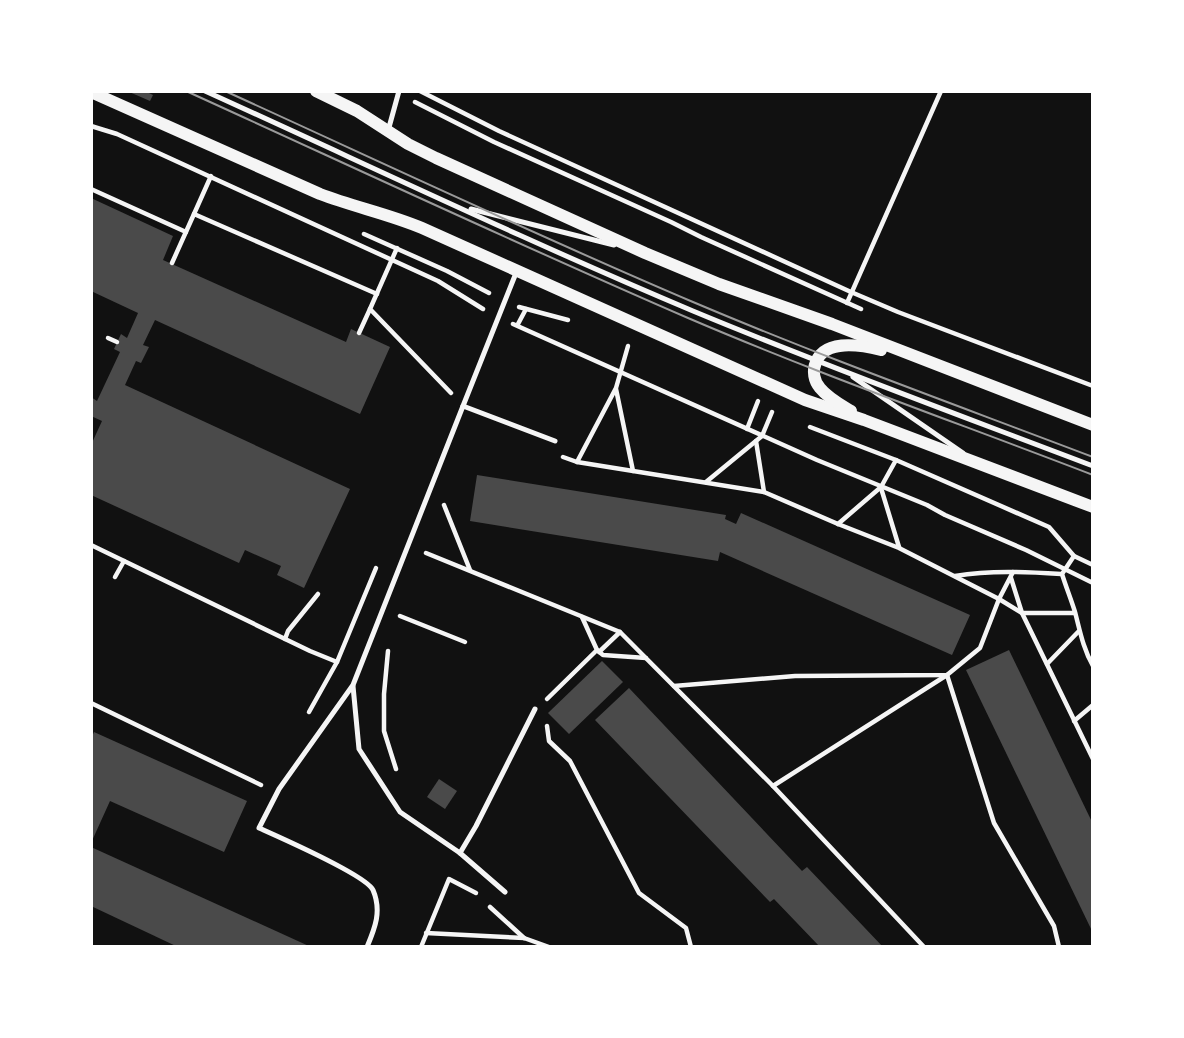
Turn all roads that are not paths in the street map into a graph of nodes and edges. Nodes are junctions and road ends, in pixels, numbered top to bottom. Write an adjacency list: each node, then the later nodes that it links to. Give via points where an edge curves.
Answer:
1 (205, 91): 6 (lane)
2 (316, 91): 5 (street)
3 (91, 92): 8 (street, via 320,194 402,219)
4 (399, 92): 5 (lane)
5 (388, 131): 7 (street, via 446,163)
6 (458, 206): 7 (lane); 10 (lane)
7 (645, 253): 9 (street)
8 (516, 271): 12 (lane); 13 (street, via 804,400)
9 (919, 358): 10 (street, via 848,346 826,350); 14 (street)
10 (816, 360): 11 (lane); 13 (street, via 814,377 820,388)
11 (844, 372): 16 (lane); 17 (lane)
12 (463, 406): 15 (lane); 19 (lane)
13 (864, 420): 16 (street)
14 (1093, 425)
15 (555, 441)
16 (979, 464): 18 (street)
17 (1093, 466)
18 (1093, 507)
19 (353, 685): 21 (lane, via 359,749 400,812); 23 (lane, via 279,789 259,828 358,876 373,888 377,925)
20 (535, 709): 21 (lane)
21 (460, 853): 22 (lane)
22 (505, 892)
23 (367, 947)

